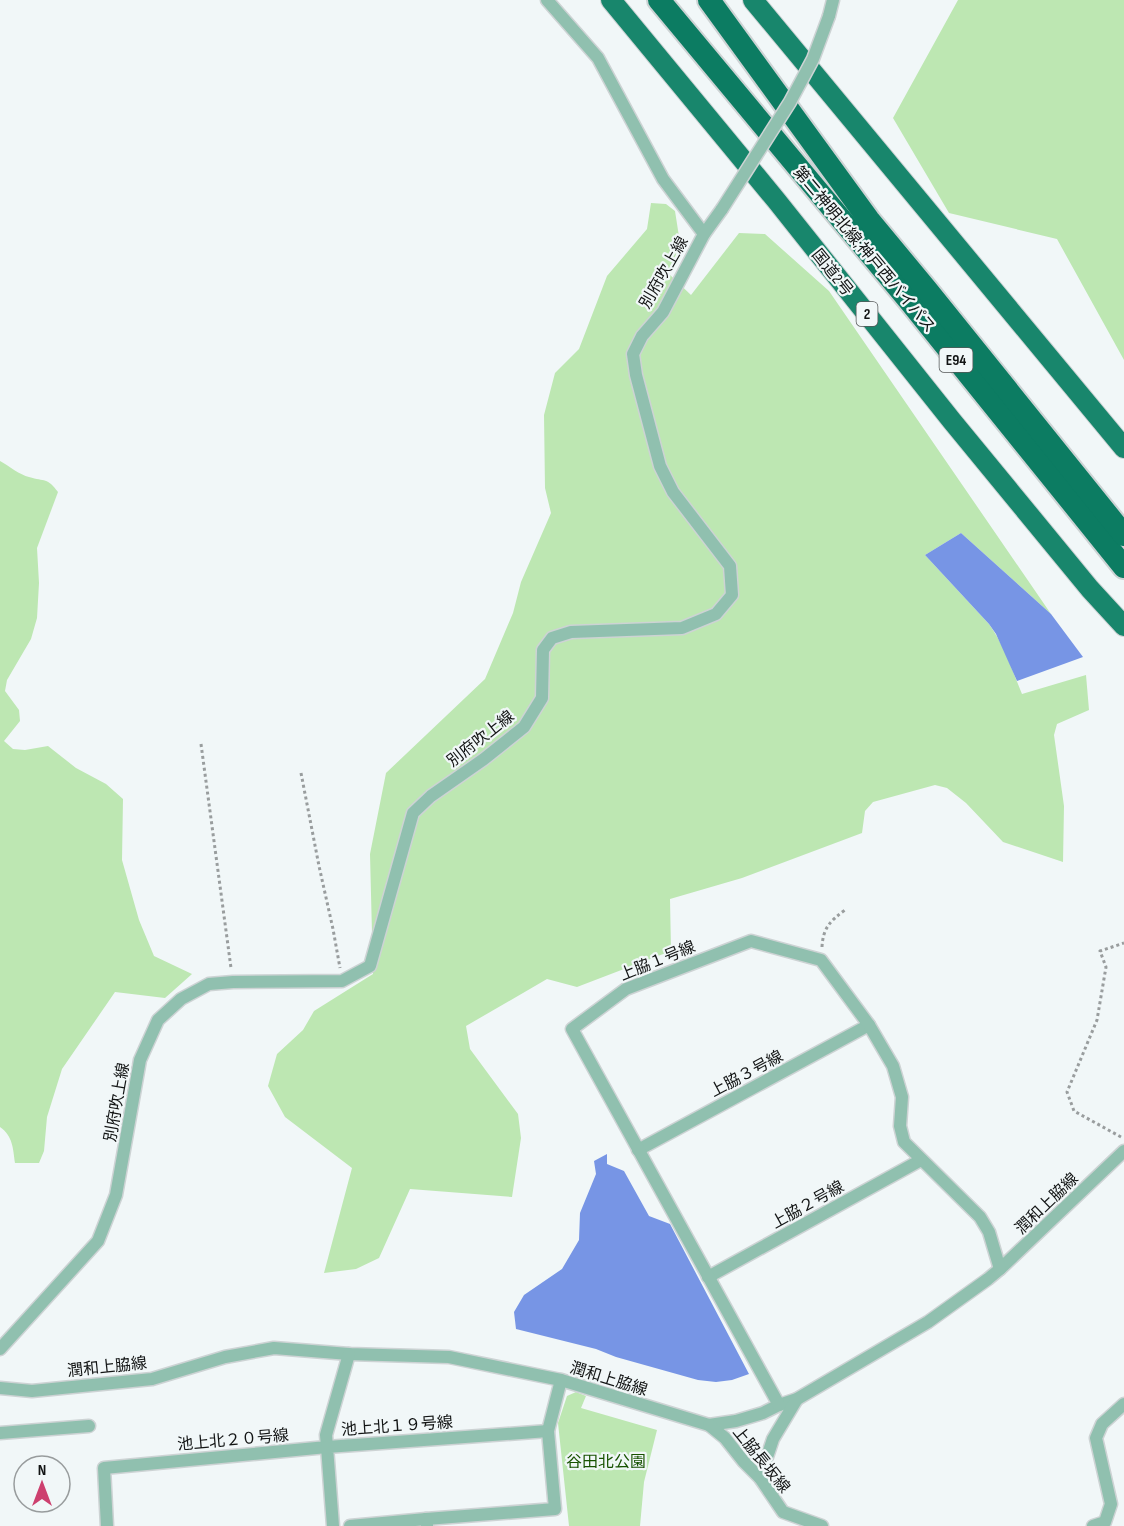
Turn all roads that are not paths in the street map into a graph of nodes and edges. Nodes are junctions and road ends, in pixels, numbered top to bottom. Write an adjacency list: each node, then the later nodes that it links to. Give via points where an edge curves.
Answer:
1 (547, 0): 7 (street, via 598,58 663,179)
2 (611, 0): 11 (highway, 国道2号 / 2)
3 (659, 0): 10 (highway, 第二神明北線;神戸西バイパス / E94)
4 (709, 0): 9 (highway, 第二神明北線;神戸西バイパス / E94, via 869,220)
5 (753, 0): 8 (highway)
6 (833, 0): 7 (street, 別府吹上線, bridge, via 813,59 790,102)
7 (704, 234): 18 (street, 別府吹上線, via 663,312 642,336 633,354 660,466 673,492 730,566 732,595 716,614 682,628 571,632 552,638 543,650 542,698 524,727 413,813 370,966 342,981 209,984 182,999 158,1020 140,1060 116,1196 98,1241)
8 (1124, 448)
9 (1124, 535)
10 (1124, 567)
11 (1124, 626)
12 (869, 1024): 13 (street, 上脇３号線); 13 (street, 上脇１号線, via 821,960 751,940 626,989 572,1029); 15 (street, via 893,1066 902,1097 900,1126 904,1142)
13 (638, 1150): 17 (street, 上脇１号線)
14 (1124, 1151): 16 (street, 潤和上脇線)
15 (921, 1160): 16 (street, via 980,1217 989,1232); 17 (street, 上脇２号線)
16 (1000, 1269): 22 (street, 潤和上脇線, via 928,1322)
17 (708, 1277): 24 (street, 上脇１号線)
18 (0, 1349)
19 (349, 1354): 20 (street, 潤和上脇線, via 449,1357); 21 (street, 潤和上脇線, via 274,1348 225,1357 152,1379 32,1391); 29 (street, via 326,1434)
20 (561, 1380): 25 (street, 潤和上脇線); 27 (street)
21 (0, 1388)
22 (797, 1399): 24 (street, 潤和上脇線); 30 (street, via 773,1438)
23 (1124, 1404): 36 (street, via 1102,1424 1096,1438 1111,1504 1106,1522)
24 (779, 1405): 25 (street, 潤和上脇線, via 736,1421)
25 (709, 1425): 30 (street, 上脇長坂線)
26 (89, 1426): 28 (street)
27 (548, 1431): 29 (street, 池上北１９号線); 31 (street, via 555,1509)
28 (0, 1433)
29 (327, 1447): 32 (street, 池上北２０号線, via 104,1468); 33 (street, 池上北１９号線)
30 (760, 1478): 35 (street, 上脇長坂線, via 783,1512)
31 (426, 1522): 34 (street)
32 (107, 1526)
33 (333, 1526)
34 (350, 1526)
35 (822, 1526)
36 (1093, 1526)

